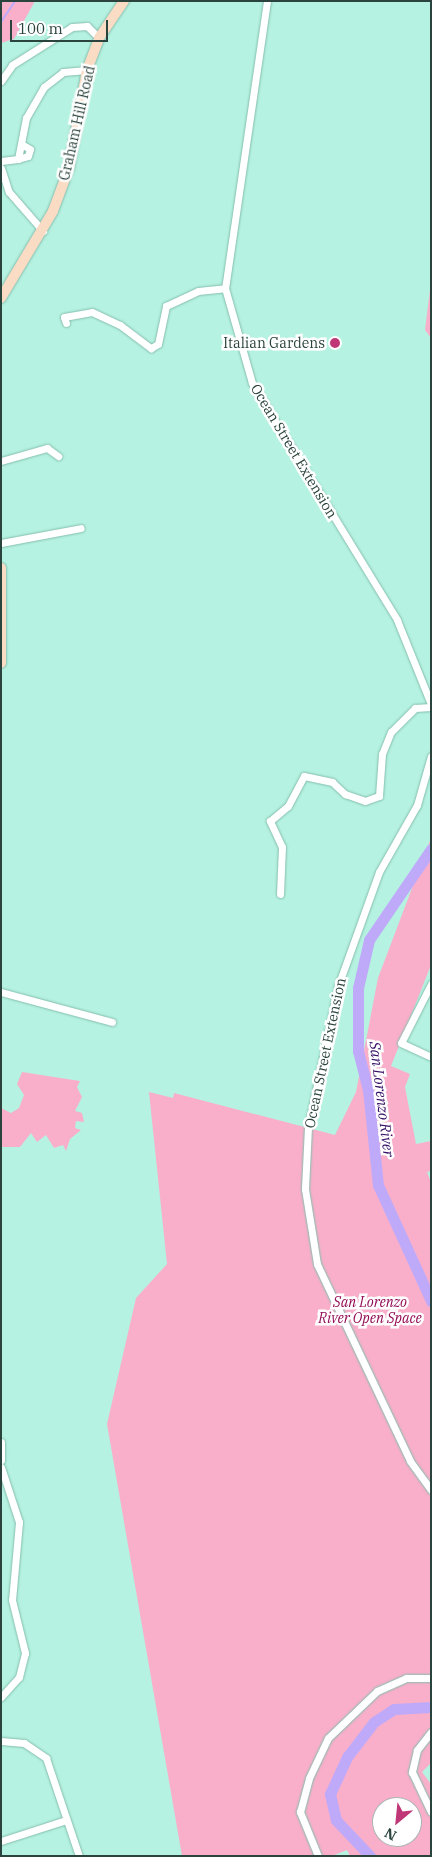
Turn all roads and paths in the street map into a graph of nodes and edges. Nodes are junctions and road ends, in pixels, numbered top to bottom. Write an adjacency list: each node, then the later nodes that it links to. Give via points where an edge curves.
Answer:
1 (124, 1): 3 (main road, Graham Hill Road)
2 (267, 1): 9 (street, Ocean Street Extension)
3 (99, 38): 4 (main road, Graham Hill Road); 5 (street, via 87,26 72,27 12,65)
4 (87, 70): 6 (street, via 63,72 44,87 26,118 18,159); 8 (main road, Graham Hill Road, via 68,168)
5 (1, 81)
6 (1, 161)
7 (1, 168): 8 (street, via 9,192)
8 (44, 232): 10 (main road, Graham Hill Road)
9 (225, 288): 11 (street, via 198,291 166,306 158,344 151,348 120,325 92,312 64,317); 18 (street, Ocean Street Extension, via 252,383 397,620)
10 (1, 298)
11 (66, 323)
12 (58, 456): 13 (street, via 47,448)
13 (1, 461)
14 (81, 528): 15 (street)
15 (1, 542)
16 (1, 568): 17 (main road)
17 (1, 663)
18 (431, 706): 20 (street, via 414,708 391,732 382,754 380,796 365,801 345,794 332,782 304,776 288,806 270,821 282,847)
19 (431, 756): 28 (street, Ocean Street Extension, via 416,805 378,872 338,986 308,1127 305,1189 318,1264 410,1461)
20 (280, 894)
21 (431, 984): 24 (street, via 401,1043)
22 (1, 992): 23 (street)
23 (112, 1022)
24 (431, 1058)
25 (1, 1442): 26 (street)
26 (1, 1460)
27 (1, 1467): 30 (street, via 19,1522 12,1600 25,1652 19,1677)
28 (431, 1490)
29 (431, 1678): 37 (street, via 406,1678 377,1691 328,1738 309,1778 300,1812)
30 (1, 1697)
31 (431, 1732): 33 (street, via 416,1750 412,1772)
32 (1, 1741): 34 (street, via 24,1743 46,1758)
33 (431, 1812)
34 (66, 1820): 35 (street); 36 (street)
35 (1, 1841)
36 (79, 1856)
37 (318, 1856)

